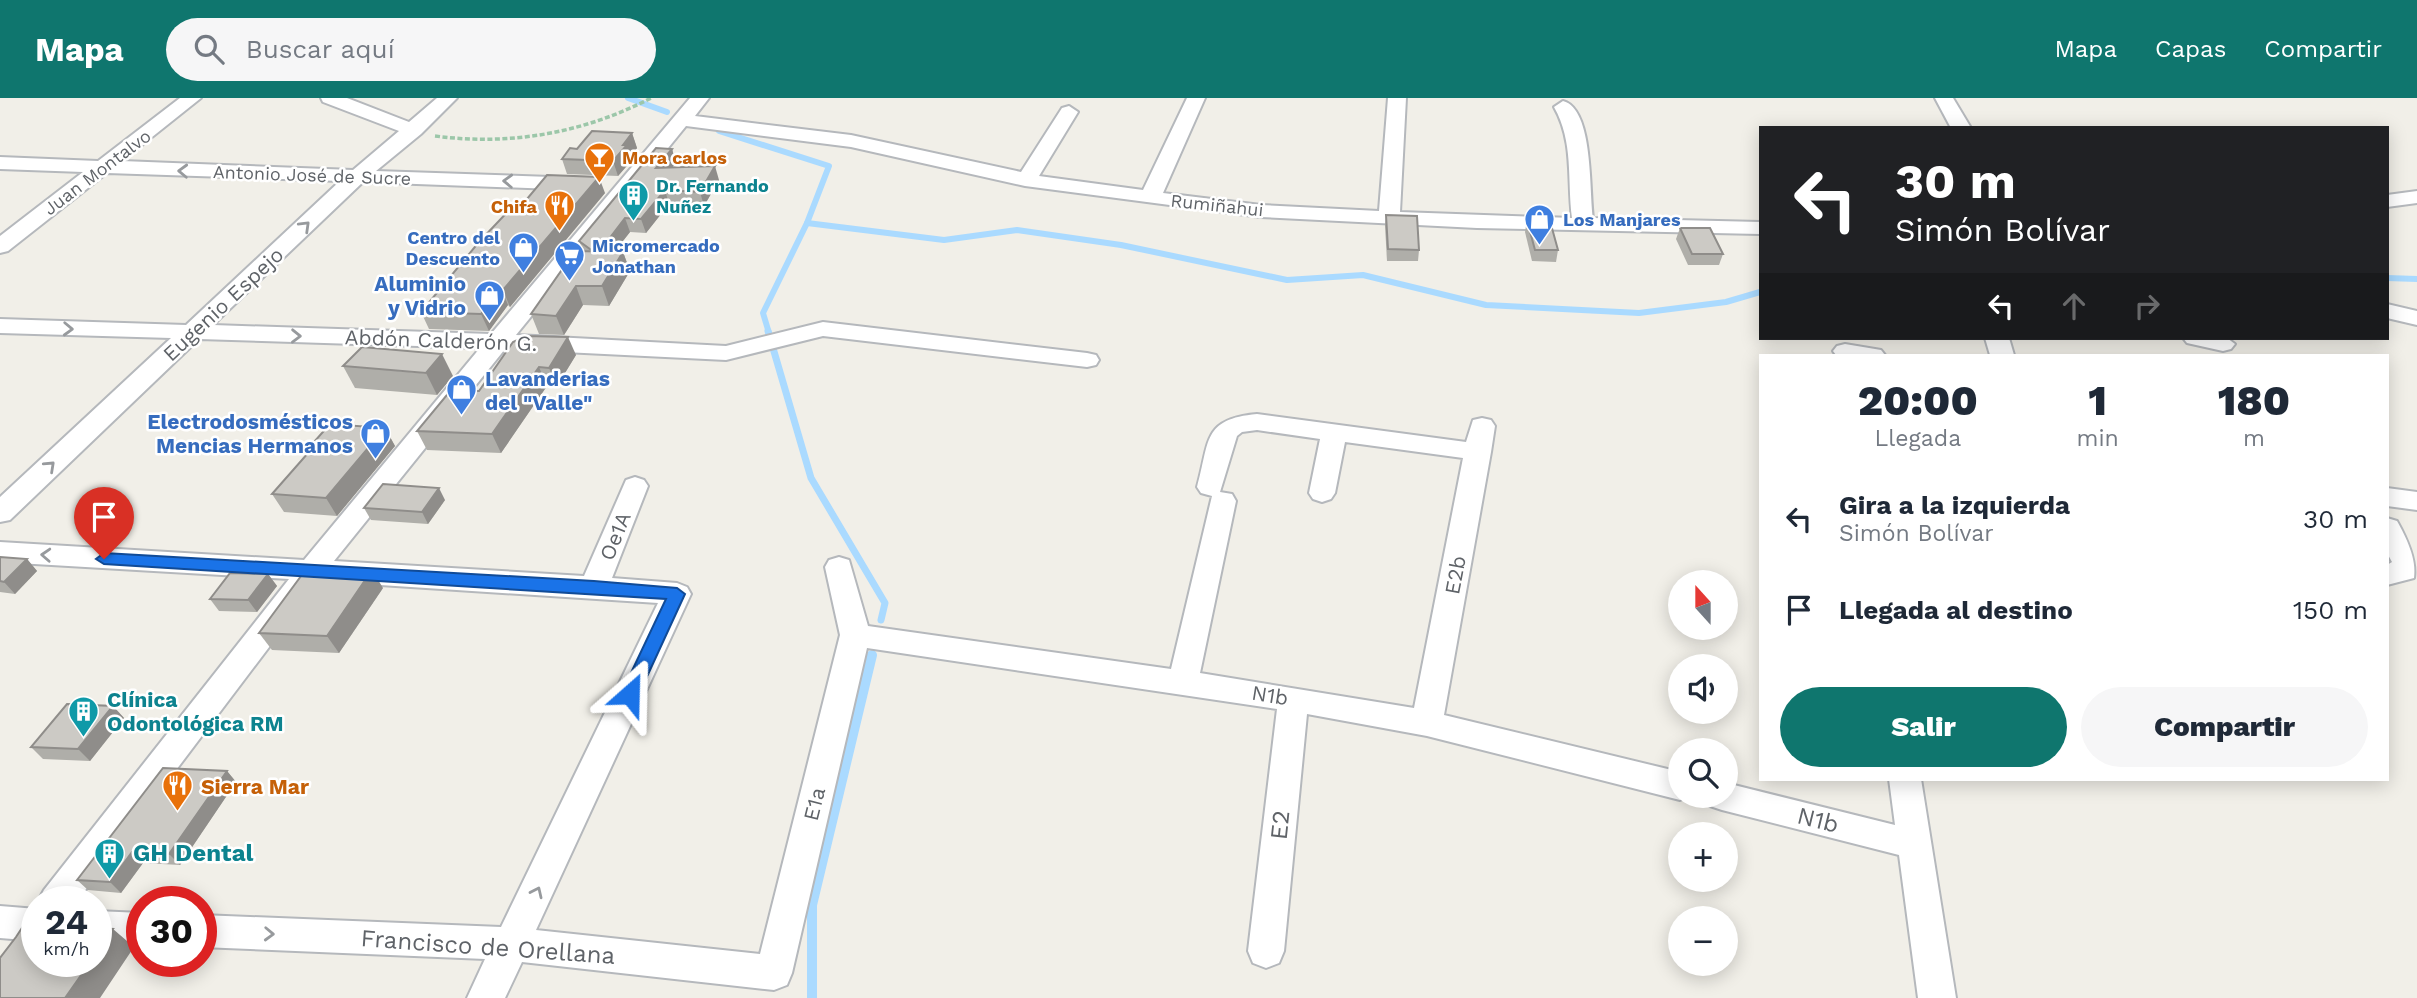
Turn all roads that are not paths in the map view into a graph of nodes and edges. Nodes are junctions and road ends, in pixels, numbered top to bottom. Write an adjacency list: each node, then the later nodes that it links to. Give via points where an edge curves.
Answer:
1 (192, 98): 14 (street, Juan Montalvo)
2 (330, 98): 12 (street)
3 (448, 98): 12 (street, Eugenio Espejo)
4 (700, 98): 10 (street)
5 (1196, 98): 19 (street)
6 (1397, 98): 21 (street)
7 (1944, 98): 11 (street)
8 (1563, 107): 22 (street, via 1576,133)
9 (1069, 112): 16 (street)
10 (680, 120): 16 (street, Rumiñahui, via 851,141); 17 (street)
11 (1960, 126)
12 (414, 130): 15 (street, Eugenio Espejo)
13 (0, 163): 14 (street, Antonio José de Sucre)
14 (104, 168): 15 (street, Antonio José de Sucre, one-way to 14); 24 (street, Juan Montalvo)
15 (357, 177): 17 (street, Antonio José de Sucre, one-way to 15); 28 (street, Eugenio Espejo, one-way to 15)
16 (1025, 180): 19 (street, Rumiñahui)
17 (625, 185): 30 (street)
18 (2417, 197): 20 (street)
19 (1150, 198): 21 (street, Rumiñahui, via 1261,211)
20 (2389, 201)
21 (1389, 218): 22 (street, Rumiñahui)
22 (1583, 223): 23 (street, Rumiñahui)
23 (1759, 228)
24 (0, 246)
25 (2389, 311): 26 (street)
26 (2417, 318)
27 (0, 326): 28 (street, Abdón Calderón G., one-way to 28)
28 (192, 334): 30 (street, Abdón Calderón G., one-way to 30); 40 (street, Eugenio Espejo, one-way to 28)
29 (2204, 340): 31 (street)
30 (497, 341): 34 (street, Abdón Calderón G., via 726,353 823,329); 44 (street)
31 (2223, 344)
32 (1843, 348): 33 (street)
33 (1869, 354)
34 (1087, 360)
35 (1334, 432): 37 (street); 48 (street, via 1257,422 1235,424 1225,432); 50 (street, E2b, via 1480,439)
36 (635, 485): 46 (street, Oe1A)
37 (1322, 493)
38 (2389, 497): 39 (street)
39 (2417, 501)
40 (0, 513)
41 (2389, 532): 45 (street, via 2406,562 2404,571)
42 (0, 552): 44 (street, one-way to 42)
43 (839, 567): 47 (street)
44 (311, 571): 46 (street); 55 (street)
45 (2389, 575)
46 (594, 587): 59 (street, one-way to 46, via 677,594)
47 (855, 635): 48 (street, N1b); 63 (street, E1a)
48 (1183, 682): 49 (street, N1b)
49 (1295, 699): 50 (street, N1b); 61 (street, E2)
50 (1427, 723): 52 (street, N1b)
51 (1905, 781): 54 (street)
52 (1668, 783)
53 (1738, 800): 54 (street, N1b)
54 (1913, 844): 65 (street)
55 (68, 886)
56 (0, 922): 57 (street)
57 (21, 924)
58 (217, 933): 59 (street, Francisco de Orellana, one-way to 59)
59 (513, 944): 63 (street, Francisco de Orellana); 64 (street)
60 (21, 946): 62 (street)
61 (1266, 951)
62 (15, 954)
63 (774, 973)
64 (486, 998)
65 (1937, 998)

